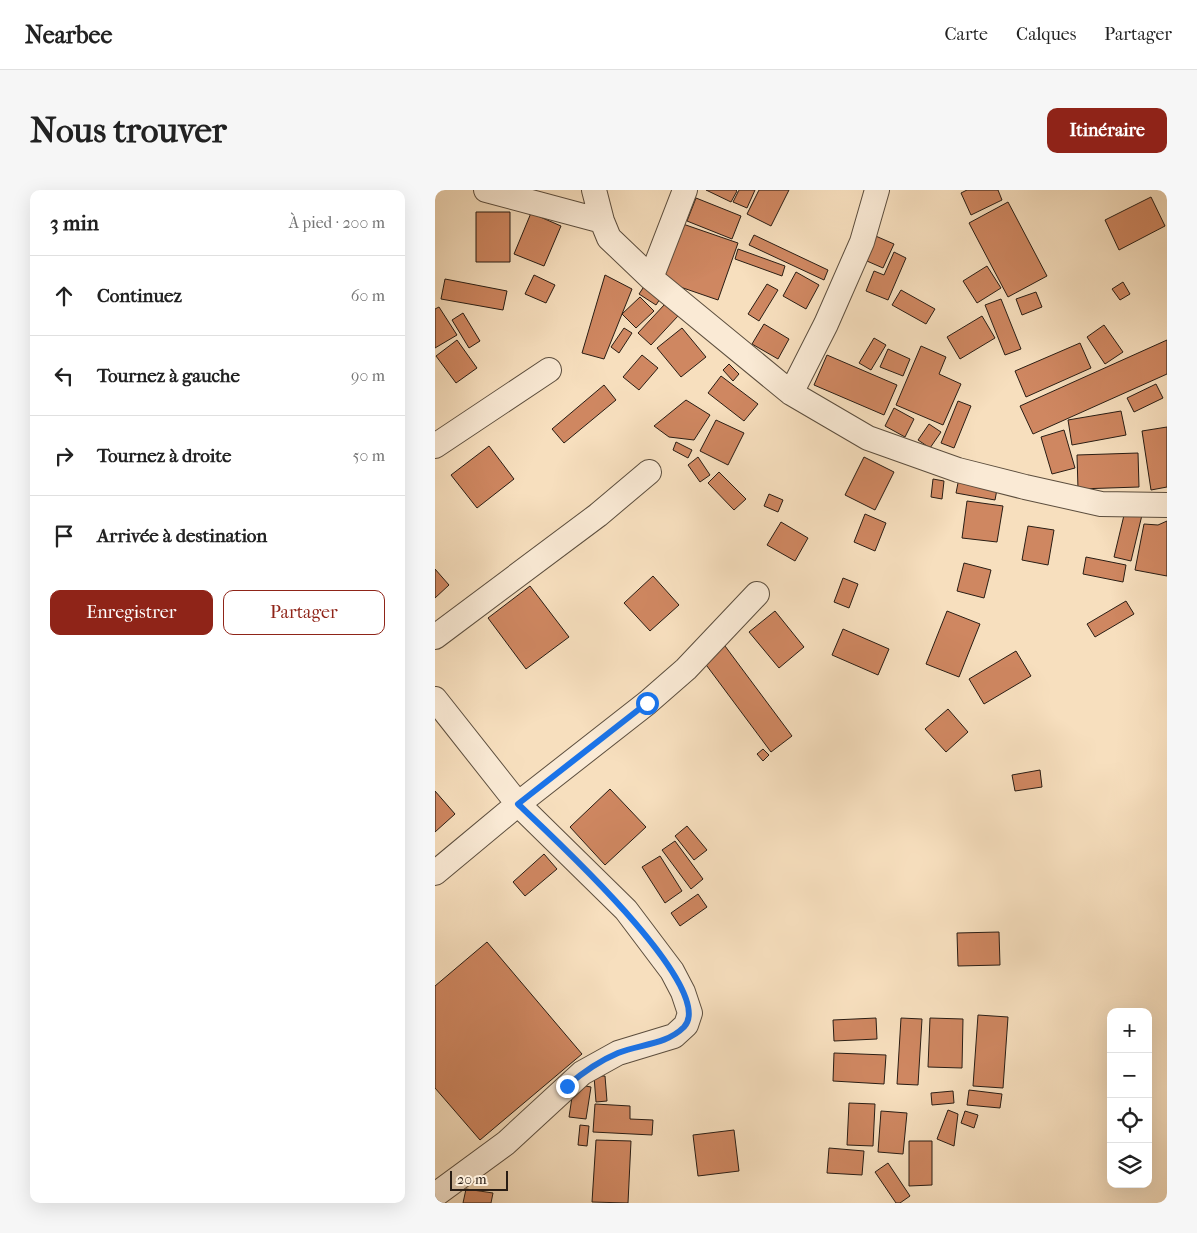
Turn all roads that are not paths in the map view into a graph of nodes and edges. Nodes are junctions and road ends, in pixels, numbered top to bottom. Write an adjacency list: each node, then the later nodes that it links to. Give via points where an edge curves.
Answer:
1 (487, 190): 5 (street)
2 (593, 190): 5 (street)
3 (685, 190): 6 (street)
4 (877, 190): 8 (street, via 862,242)
5 (602, 221): 6 (street, via 609,238)
6 (651, 278): 8 (street)
7 (549, 370): 9 (street)
8 (791, 393): 11 (street, via 868,438 958,470 1101,504)
9 (435, 446)
10 (649, 472): 13 (street)
11 (1167, 505)
12 (757, 594): 15 (street, via 686,669)
13 (435, 637)
14 (435, 699): 15 (street)
15 (518, 804): 16 (street); 17 (street, via 626,910 672,971 690,1013 686,1025 674,1036 618,1053 582,1073 505,1143)
16 (435, 873)
17 (435, 1195)

